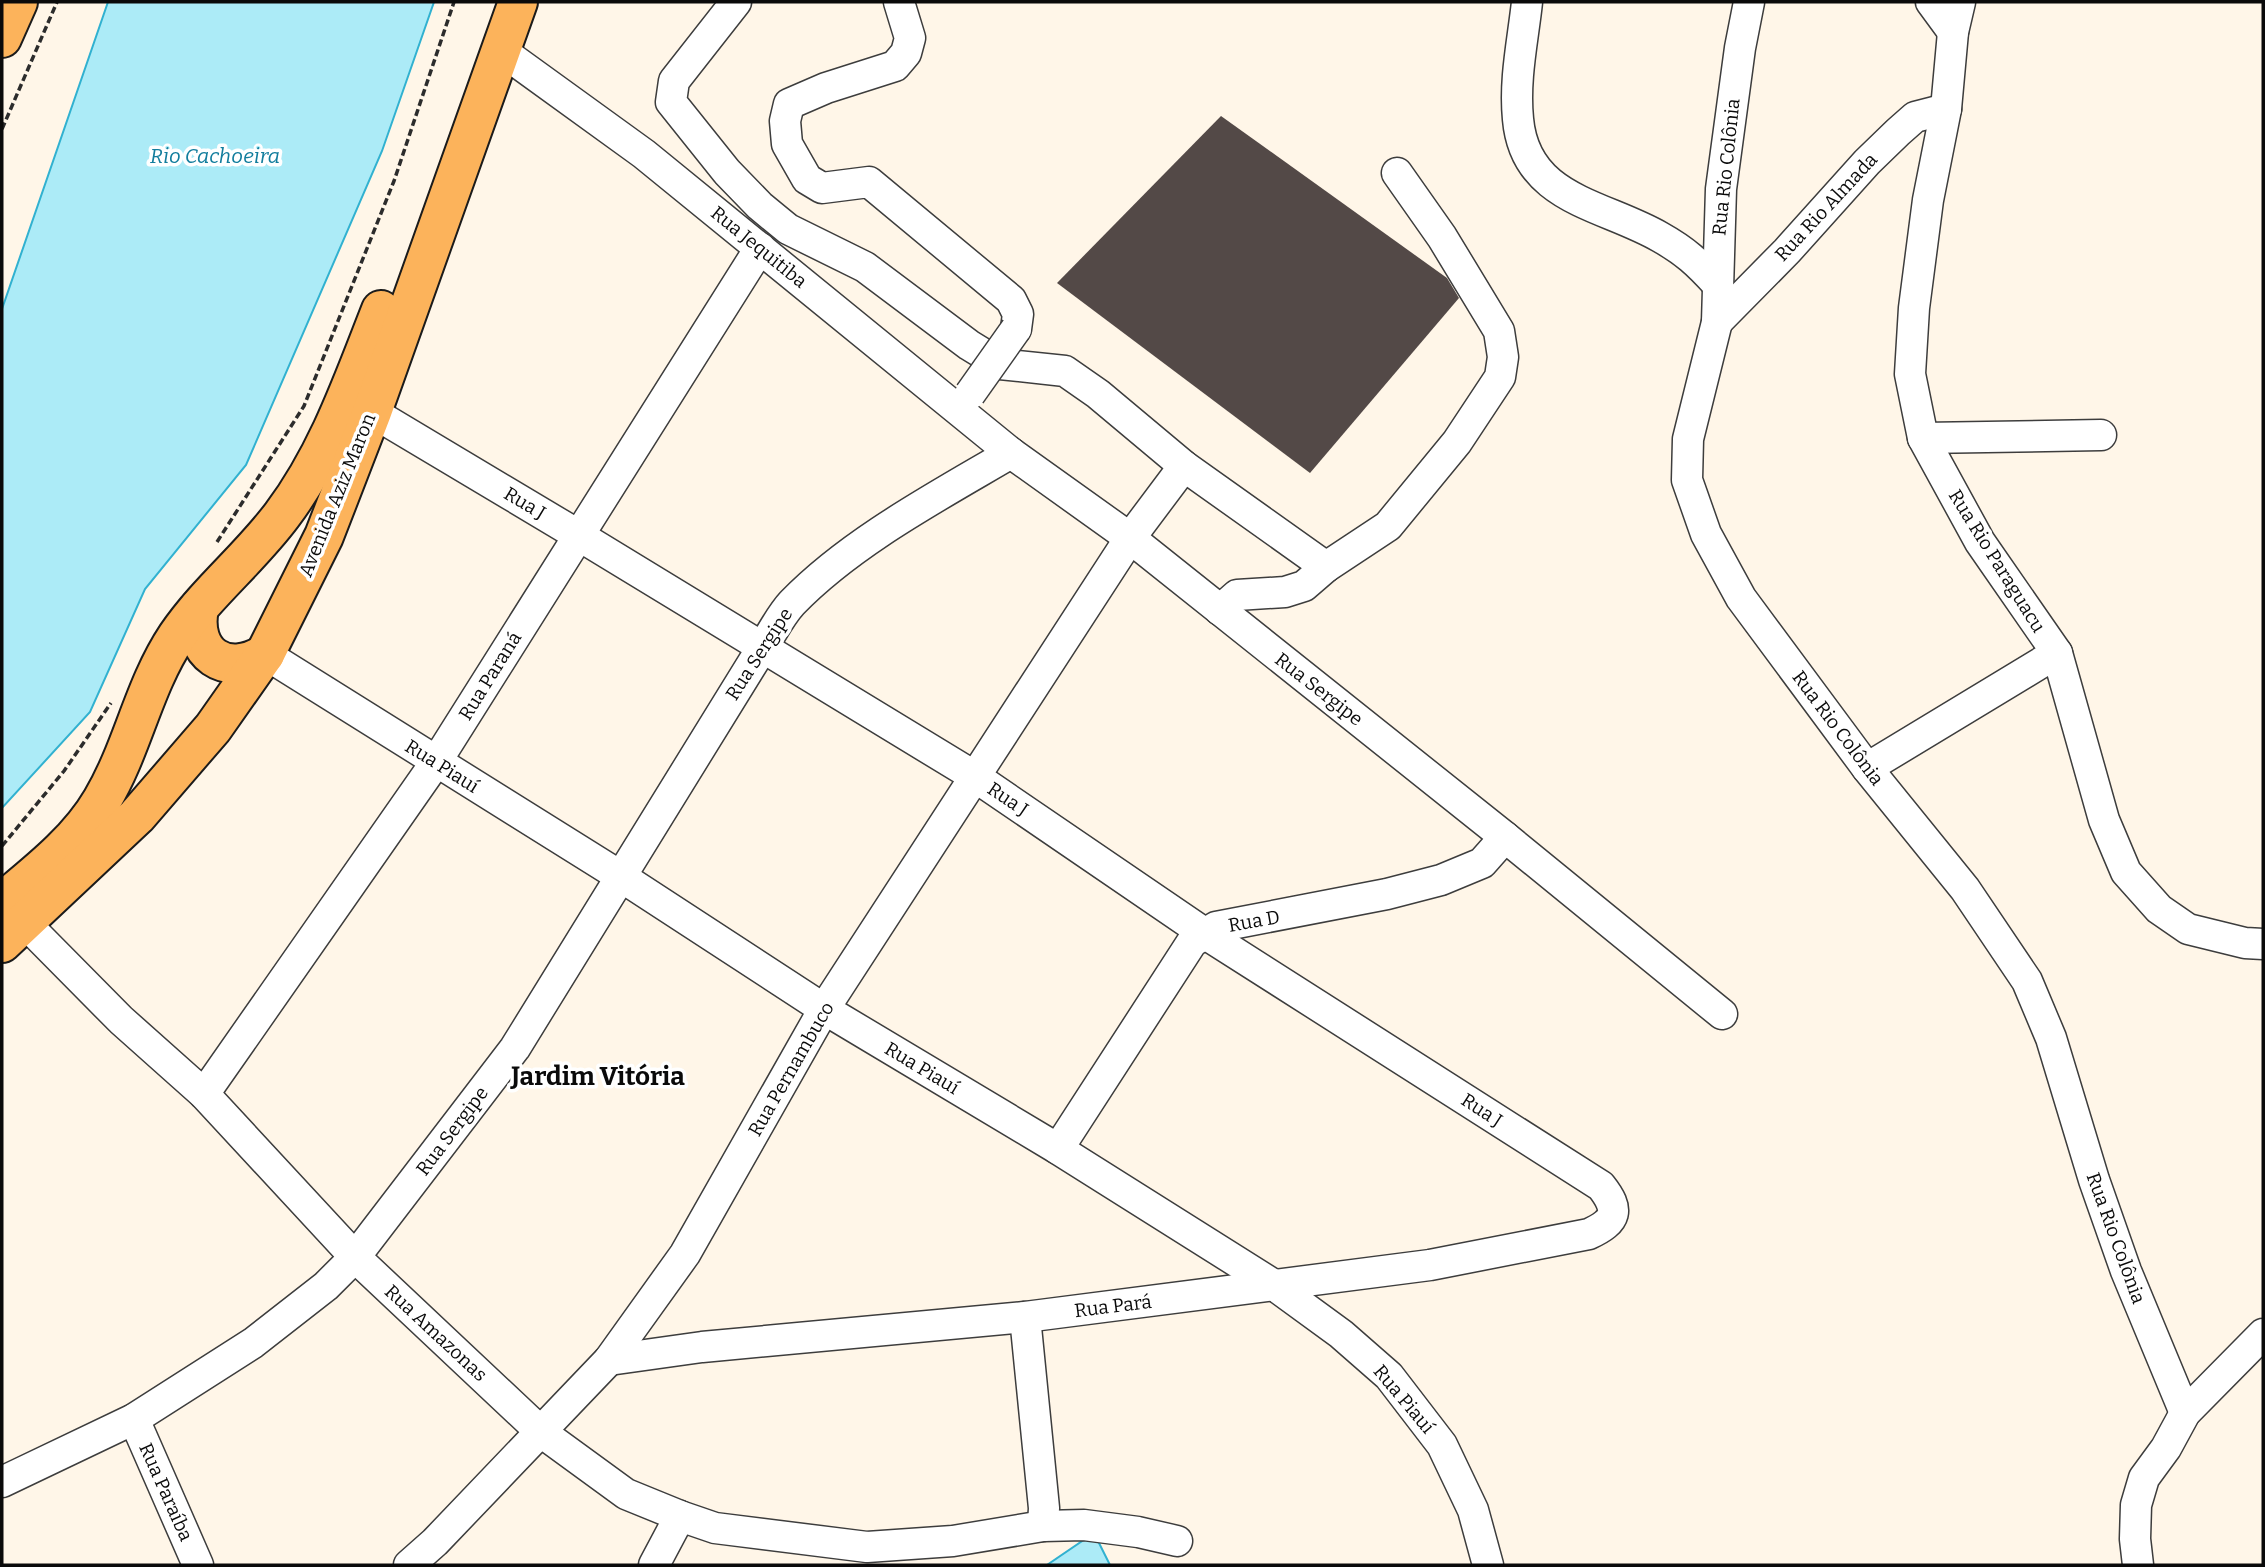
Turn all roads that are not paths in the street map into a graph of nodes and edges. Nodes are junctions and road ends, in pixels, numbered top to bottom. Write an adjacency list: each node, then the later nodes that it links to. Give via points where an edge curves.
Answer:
1 (18, 2): 11 (main road)
2 (491, 2): 27 (main road, Avenida Aziz Maron, via 399,267 337,420 281,516)
3 (518, 2): 12 (main road, Avenida Aziz Maron)
4 (736, 2): 23 (street, via 674,81 671,95 675,110 727,172 788,229 864,268 986,356 1007,366 1065,371)
5 (899, 2): 18 (street, bridge, via 910,38 906,53 895,66 789,104 787,144 807,179 822,188 869,182 1011,300 1018,314 1016,329)
6 (1527, 2): 16 (street, via 1519,58 1518,119 1532,164 1548,183 1574,199 1659,236 1695,259)
7 (1749, 2): 16 (street, Rua Rio Colônia, via 1721,189)
8 (1931, 2): 10 (street)
9 (1960, 2): 10 (street, Rua Rio Paraguacu)
10 (1953, 32): 13 (street, Rua Rio Paraguacu)
11 (2, 38)
12 (499, 49): 15 (street, Rua Jequitiba, via 644,154); 19 (main road, Avenida Aziz Maron)
13 (1946, 109): 17 (street, Rua Rio Almada, via 1915,117 1898,132); 21 (street, Rua Rio Paraguacu, via 1914,308 1910,374)
14 (1397, 173): 26 (street, via 1443,237 1499,331 1500,377 1457,442 1388,526)
15 (760, 248): 18 (street, Rua Jequitiba); 24 (street, Rua Paraná)
16 (1717, 284): 17 (street, Rua Rio Colônia)
17 (1717, 322): 33 (street, Rua Rio Colônia, via 1688,439 1687,480 1706,534 1741,598)
18 (963, 402): 22 (street, Rua Jequitiba)
19 (372, 412): 24 (street, Rua J); 30 (main road, Avenida Aziz Maron, via 324,536)
20 (2101, 435): 21 (street)
21 (1923, 438): 31 (street, Rua Rio Paraguacu, via 1980,542)
22 (1011, 453): 25 (street, Rua Sergipe); 29 (street, Rua Sergipe, via 903,518 827,572 791,605)
23 (1184, 466): 25 (street, Rua Pernambuco); 26 (street)
24 (578, 535): 29 (street, Rua J); 32 (street, Rua Paraná)
25 (1130, 538): 28 (street, Rua Sergipe); 34 (street, Rua Pernambuco)
26 (1326, 567): 28 (street, via 1304,586 1237,596)
27 (199, 608): 30 (main road, via 199,639 220,662 252,662); 37 (main road, Avenida Aziz Maron, via 156,673 102,802 51,861)
28 (1220, 610): 35 (street, Rua Sergipe)
29 (762, 648): 34 (street, Rua J); 36 (street, Rua Sergipe)
30 (265, 653): 32 (street, Rua Piauí); 37 (main road, Avenida Aziz Maron, via 213,728 137,816)
31 (2057, 653): 33 (street); 39 (street, Rua Rio Paraguacu, via 2104,820 2126,872 2159,909 2188,929)
32 (436, 762): 36 (street, Rua Piauí); 42 (street, Rua Paraná)
33 (1867, 768): 50 (street, Rua Rio Colônia, via 1965,889 2027,981 2052,1038 2126,1271)
34 (974, 776): 38 (street, Rua J); 40 (street, Rua Pernambuco)
35 (1505, 837): 38 (street, Rua D, via 1482,863 1441,880); 41 (street, Rua Sergipe)
36 (620, 876): 40 (street, Rua Piauí); 45 (street, Rua Sergipe, via 515,1048)
37 (9, 922): 42 (street, Rua Amazonas)
38 (1204, 933): 43 (street, Rua D, via 1192,942); 44 (street, Rua J, via 1601,1186 1612,1200)
39 (2263, 944)
40 (824, 1009): 43 (street, Rua Piauí); 49 (street, Rua Pernambuco, via 685,1254)
41 (1722, 1013)
42 (204, 1094): 45 (street, Rua Amazonas)
43 (1058, 1149): 46 (street, Rua Piauí)
44 (1611, 1219): 46 (street, Rua Pará, via 1589,1234 1457,1260)
45 (355, 1257): 51 (street, Rua Sergipe, via 253,1343); 52 (street, Rua Amazonas)
46 (1274, 1285): 47 (street, Rua Pará); 62 (street, Rua Piauí, via 1389,1376 1435,1435 1473,1510)
47 (1026, 1317): 49 (street, Rua Pará); 55 (street)
48 (2263, 1334): 50 (street)
49 (609, 1360): 52 (street, Rua Pernambuco)
50 (2185, 1413): 63 (street, via 2144,1478 2136,1505)
51 (134, 1419): 53 (street, Rua Sergipe); 59 (street, Rua Paraíba)
52 (541, 1432): 54 (street, Rua Amazonas, via 626,1494); 60 (street, Rua Pernambuco)
53 (2, 1482)
54 (680, 1516): 58 (street, Rua Amazonas, via 715,1528); 61 (street)
55 (1042, 1526): 56 (street, Rua Amazonas, via 1084,1525); 57 (street, Rua Amazonas)
56 (1177, 1541)
57 (953, 1553): 58 (street, Rua Amazonas)
58 (860, 1556)
59 (198, 1565)
60 (409, 1565)
61 (654, 1565)
62 (1488, 1565)
63 (2138, 1565)

